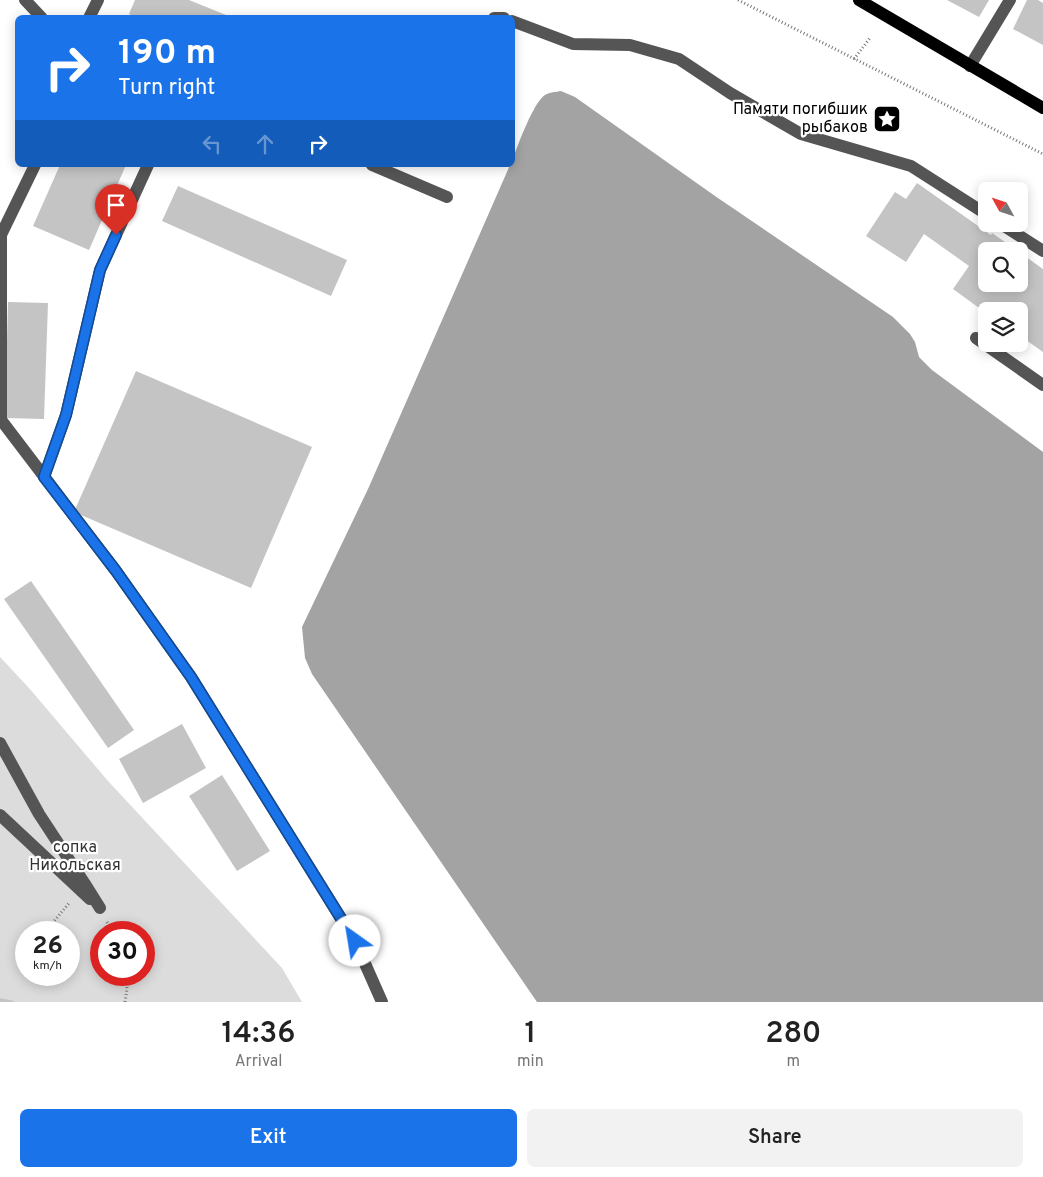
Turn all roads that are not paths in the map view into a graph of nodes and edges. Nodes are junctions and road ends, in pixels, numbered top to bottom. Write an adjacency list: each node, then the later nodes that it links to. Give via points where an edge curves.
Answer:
1 (25, 0): 5 (street)
2 (98, 0): 6 (street)
3 (859, 0): 8 (main road)
4 (1010, 0): 8 (street)
5 (39, 15)
6 (90, 15)
7 (515, 22): 14 (street, via 573,44 630,45 680,59 800,134 912,166)
8 (970, 66): 9 (main road)
9 (1043, 108)
10 (34, 167): 19 (street, via 1,235 1,420)
11 (147, 167): 19 (street, via 100,270 66,415)
12 (377, 167): 13 (street)
13 (447, 197)
14 (978, 209)
15 (1013, 232): 16 (street)
16 (1043, 251)
17 (976, 338): 18 (street)
18 (1043, 385)
19 (44, 477): 22 (street, via 191,677 355,941)
20 (0, 743): 21 (street, via 39,814 100,908)
21 (0, 815)
22 (382, 1002)

